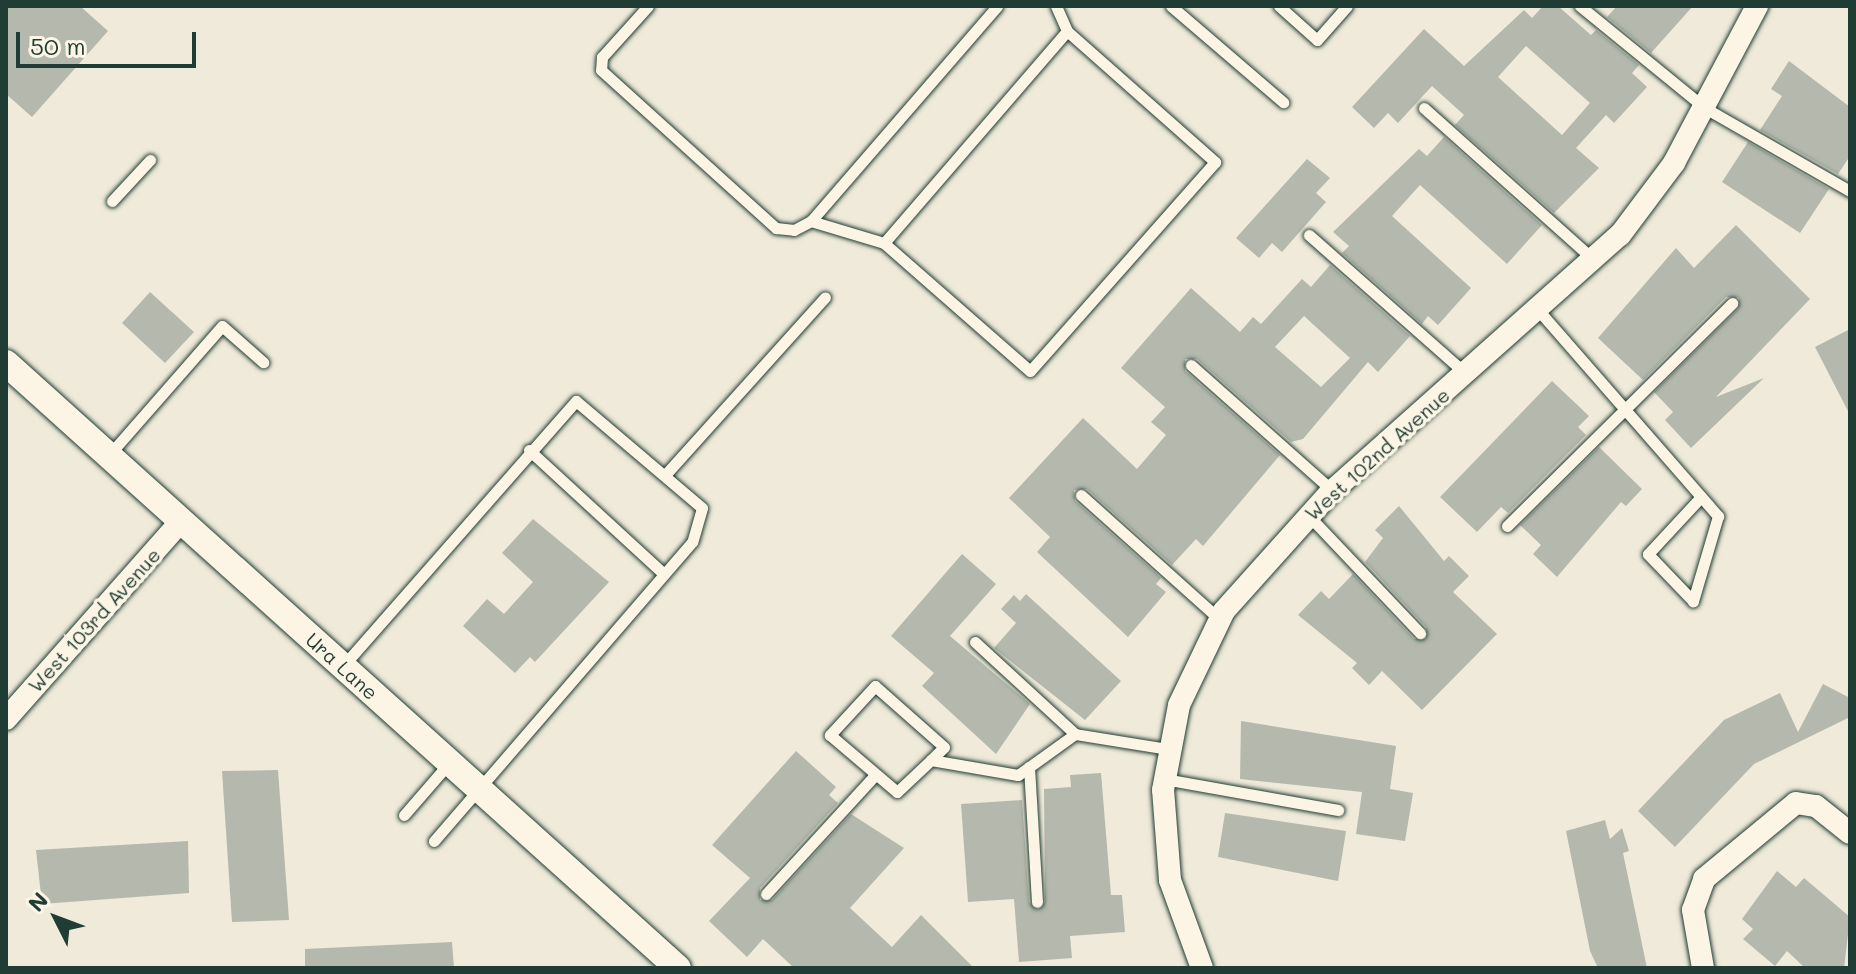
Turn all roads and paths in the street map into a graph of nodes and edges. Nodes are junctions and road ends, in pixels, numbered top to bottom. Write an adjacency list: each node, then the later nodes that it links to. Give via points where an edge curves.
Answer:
1 (648, 6): 16 (lane, via 602,57 601,70 776,228)
2 (997, 6): 16 (lane)
3 (1056, 6): 9 (lane)
4 (1171, 6): 10 (lane)
5 (1279, 6): 6 (lane, via 1317,40)
6 (1347, 6)
7 (1580, 6): 12 (lane)
8 (1757, 6): 12 (street, West 102nd Avenue)
9 (1067, 31): 18 (lane); 18 (lane, via 1215,162 1030,371)
10 (1283, 102)
11 (1424, 108): 19 (lane)
12 (1705, 108): 14 (lane); 19 (street, West 102nd Avenue, via 1674,163)
13 (150, 160): 15 (lane)
14 (1850, 191)
15 (112, 201)
16 (811, 221): 18 (lane)
17 (1309, 235): 26 (lane)
18 (884, 243)
19 (1595, 261): 22 (street, West 102nd Avenue)
20 (825, 297): 30 (lane)
21 (1732, 303): 27 (lane)
22 (1540, 312): 26 (street, West 102nd Avenue); 27 (lane)
23 (263, 362): 29 (lane, via 222,326)
24 (6, 363): 29 (street, Ura Lane)
25 (1191, 365): 31 (lane)
26 (1467, 375): 31 (street, West 102nd Avenue)
27 (1623, 411): 33 (lane); 36 (lane)
28 (529, 450): 30 (lane, via 576,401); 37 (lane); 41 (lane)
29 (108, 455): 35 (street, Ura Lane)
30 (665, 475): 37 (lane, via 702,508 702,525)
31 (1333, 491): 34 (street, West 102nd Avenue)
32 (1081, 495): 38 (lane)
33 (1701, 497): 33 (lane, via 1648,554 1693,601 1718,516)
34 (1308, 515): 38 (street, West 102nd Avenue); 39 (lane)
35 (181, 521): 41 (street, Ura Lane); 42 (street, West 103rd Avenue)
36 (1507, 526)
37 (664, 574): 50 (lane)
38 (1219, 619): 44 (street, West 102nd Avenue, via 1194,663)
39 (1420, 633)
40 (975, 642): 43 (lane)
41 (343, 667): 46 (street, Ura Lane)
42 (6, 719)
43 (1075, 734): 44 (lane); 47 (lane)
44 (1168, 749): 49 (street, West 102nd Avenue)
45 (931, 760): 47 (lane, via 1018,775); 48 (lane, via 897,792); 48 (lane, via 944,747 875,686 830,735)
46 (449, 763): 50 (street, Ura Lane); 52 (lane)
47 (1029, 767): 56 (lane)
48 (875, 775): 55 (lane)
49 (1164, 779): 51 (lane); 58 (street, West 102nd Avenue, via 1170,880)
50 (479, 789): 54 (lane); 57 (street, Ura Lane)
51 (1338, 810)
52 (404, 815)
53 (1850, 833): 59 (street, via 1808,803 1786,807 1698,888 1694,926)
54 (434, 841)
55 (766, 894)
56 (1037, 902)
57 (678, 968)
58 (1202, 968)
59 (1703, 968)

